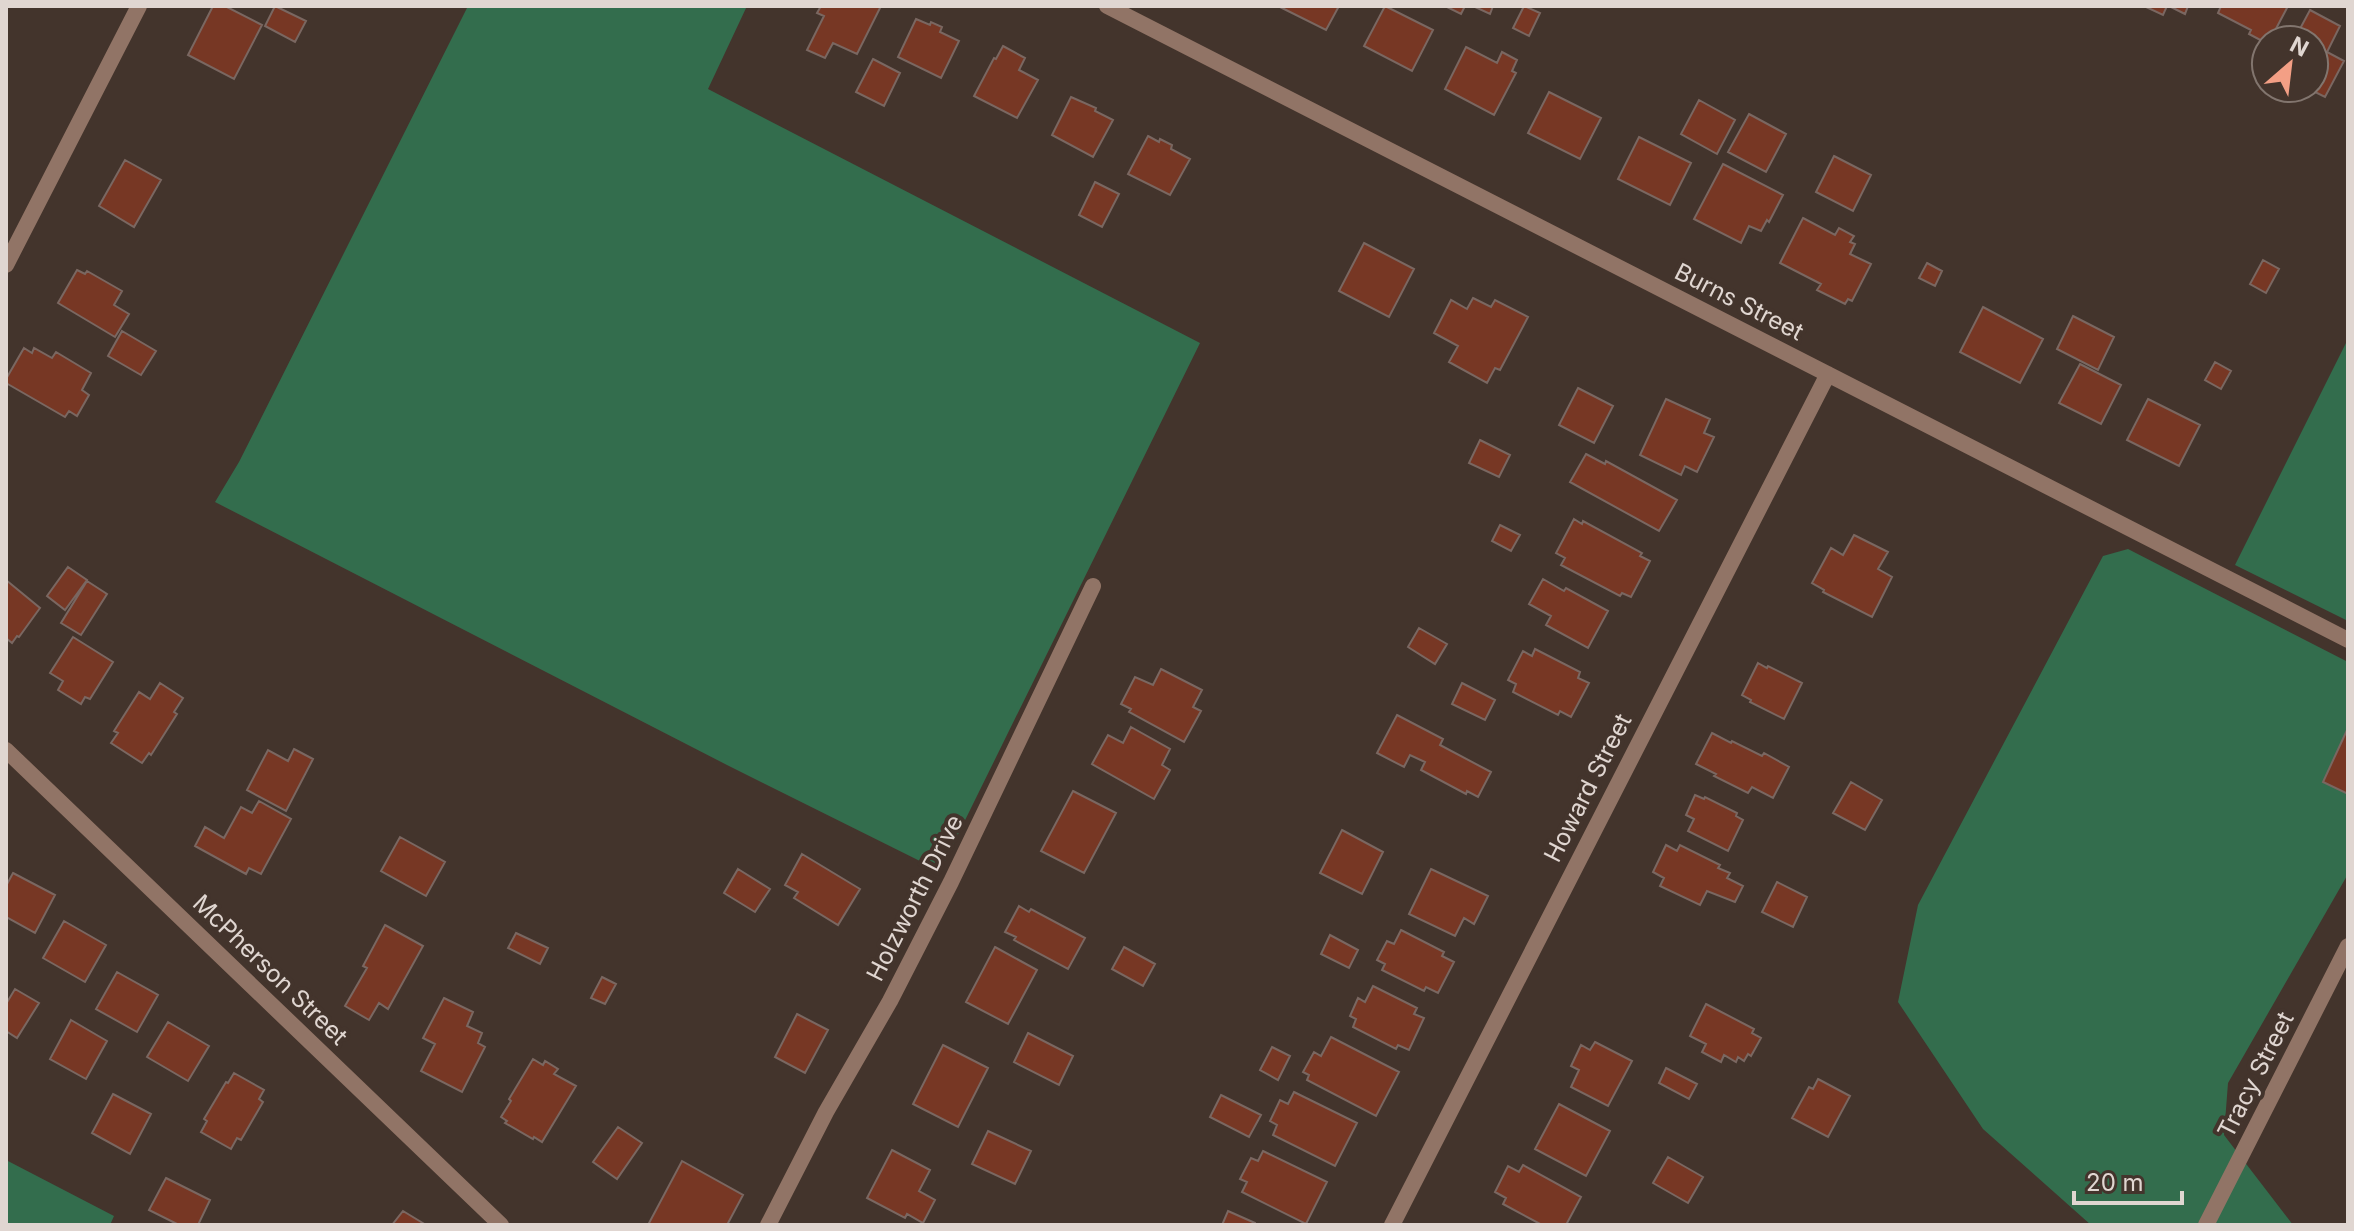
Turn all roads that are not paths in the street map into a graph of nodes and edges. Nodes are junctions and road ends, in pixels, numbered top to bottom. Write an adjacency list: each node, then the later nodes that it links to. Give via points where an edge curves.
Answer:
1 (139, 6): 3 (street)
2 (1107, 6): 4 (street, Burns Street)
3 (6, 265)
4 (1828, 374): 6 (street, Burns Street); 11 (street, Howard Street)
5 (1093, 586): 10 (street, Holzworth Drive, via 951,882)
6 (2348, 640)
7 (6, 750): 9 (street, McPherson Street)
8 (2348, 946): 12 (street, Tracy Street)
9 (501, 1225)
10 (768, 1225)
11 (1392, 1225)
12 (2206, 1225)

